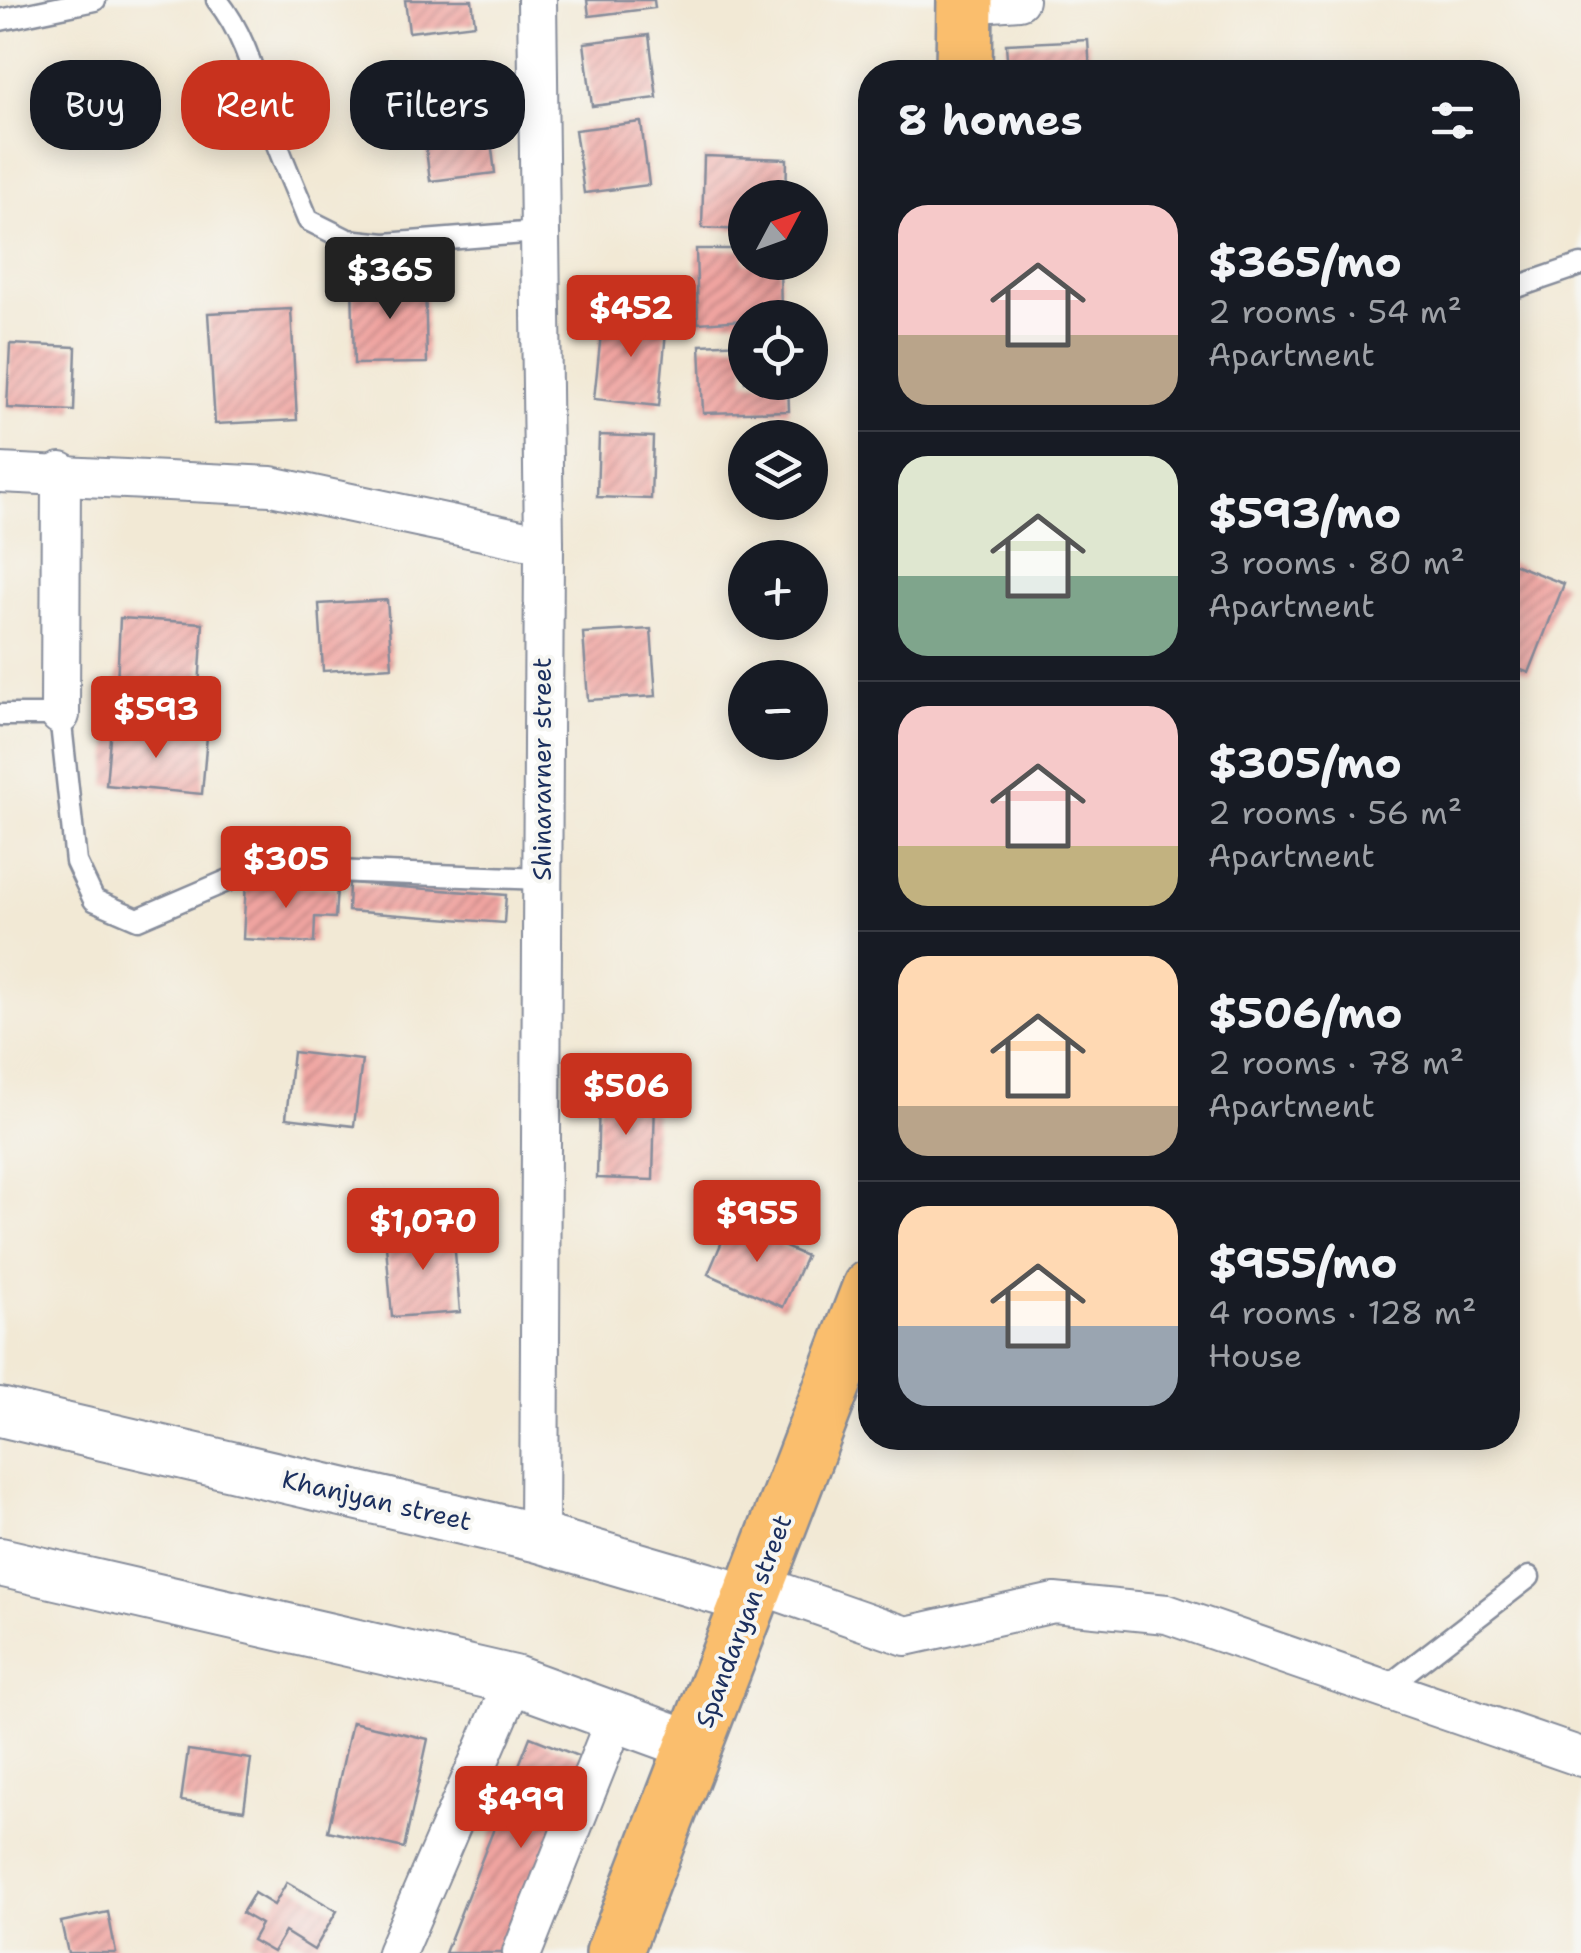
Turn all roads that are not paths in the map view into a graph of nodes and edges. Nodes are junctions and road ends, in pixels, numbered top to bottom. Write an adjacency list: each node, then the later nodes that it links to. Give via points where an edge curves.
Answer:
1 (95, 0): 6 (lane)
2 (217, 0): 8 (lane, via 250,56 308,220 348,240 385,244)
3 (537, 0): 8 (street, Shinararner street)
4 (1019, 0): 5 (street)
5 (965, 2): 7 (main road)
6 (0, 20)
7 (964, 60)
8 (538, 232): 13 (street, Shinararner street)
9 (1581, 264): 10 (lane)
10 (1520, 286)
11 (0, 472): 12 (street)
12 (61, 472): 13 (street, via 271,486); 15 (street)
13 (544, 544): 16 (street, Shinararner street)
14 (0, 715): 15 (lane)
15 (60, 715): 16 (lane, via 76,862 94,900 138,919 257,868)
16 (541, 879): 19 (street, Shinararner street)
17 (858, 1319): 22 (main road, Spandaryan street)
18 (0, 1412): 19 (street, Khanjyan street)
19 (539, 1538): 22 (street, Khanjyan street)
20 (0, 1562): 23 (street)
21 (1528, 1577): 24 (lane)
22 (754, 1592): 24 (street, via 906,1636 1054,1602 1167,1614); 26 (main road, Spandaryan street)
23 (514, 1680): 25 (street); 28 (street)
24 (1384, 1689): 27 (street)
25 (616, 1717): 26 (street); 29 (street)
26 (695, 1746): 30 (main road, Spandaryan street)
27 (1581, 1757)
28 (396, 1953)
29 (522, 1953)
30 (614, 1953)

